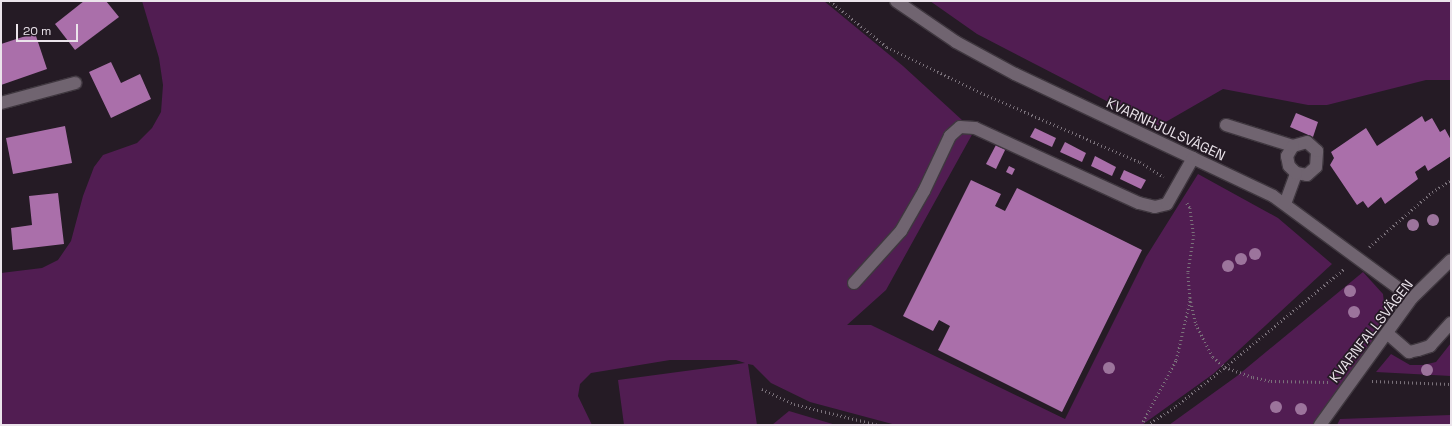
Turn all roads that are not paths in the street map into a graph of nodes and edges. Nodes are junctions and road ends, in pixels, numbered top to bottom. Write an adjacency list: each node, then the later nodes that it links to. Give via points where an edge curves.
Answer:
1 (896, 1): 6 (street, KVARNHJULSVÄGEN, via 956,42 1014,74)
2 (75, 83): 3 (street)
3 (1, 103)
4 (1226, 126): 5 (street)
5 (1293, 146): 7 (street, via 1287,156 1289,166); 7 (street, via 1307,142 1317,151 1316,167 1307,176)
6 (1193, 158): 8 (street, KVARNHJULSVÄGEN); 10 (street, via 1167,204 1155,207 1139,203 975,128 960,127 950,136 924,191 901,231)
7 (1296, 173): 8 (street)
8 (1285, 204): 11 (street, KVARNHJULSVÄGEN)
9 (1451, 260): 11 (street, KVARNFALLSVÄGEN)
10 (854, 283)
11 (1412, 298): 13 (street, KVARNFALLSVÄGEN)
12 (1451, 323): 13 (street, via 1430,346 1409,352)
13 (1388, 334): 14 (street, KVARNFALLSVÄGEN)
14 (1320, 425)

